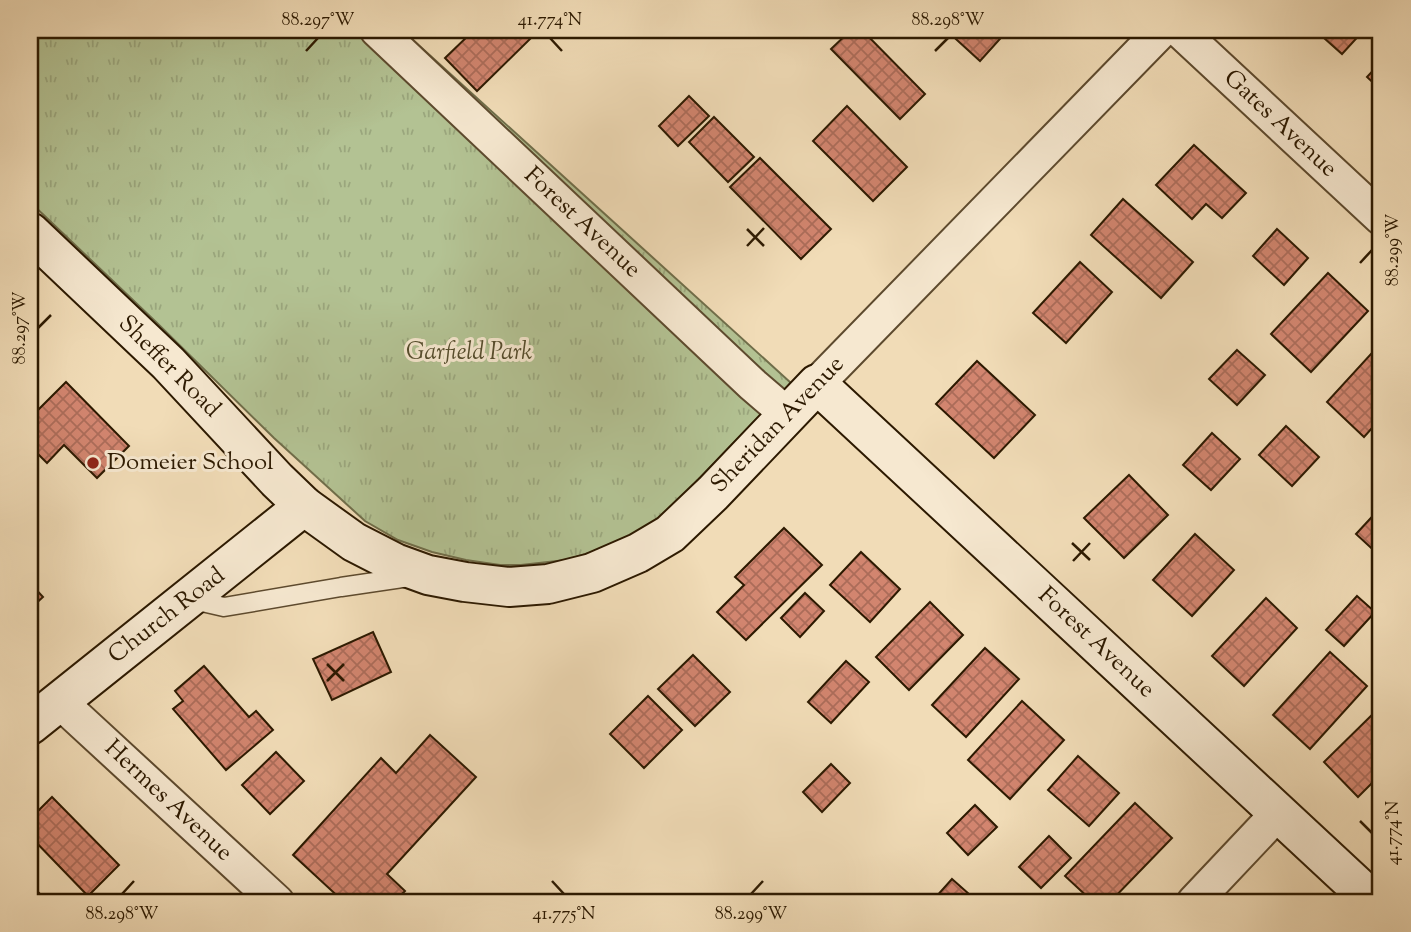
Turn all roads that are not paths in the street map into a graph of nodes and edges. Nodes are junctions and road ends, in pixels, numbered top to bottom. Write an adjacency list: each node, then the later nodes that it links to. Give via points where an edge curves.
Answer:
1 (377, 30): 7 (street, Forest Avenue)
2 (1162, 30): 6 (street, Sheridan Avenue)
3 (1179, 30): 4 (street, Gates Avenue)
4 (1381, 218)
5 (30, 232): 8 (street, Sheffer Road, via 168,363)
6 (817, 384): 7 (street, Sheridan Avenue); 13 (street, Forest Avenue)
7 (788, 415): 9 (street, Sheridan Avenue, via 670,534 638,553 592,573 548,584 509,587)
8 (304, 506): 9 (street, Sheridan Avenue, via 371,552); 10 (street, Church Road)
9 (428, 575): 10 (lane, via 224,607)
10 (189, 599): 11 (street, Church Road)
11 (59, 701): 12 (street, Church Road); 14 (street, Hermes Avenue)
12 (30, 725)
13 (1278, 813): 15 (street); 16 (street, Forest Avenue)
14 (277, 902)
15 (1194, 902)
16 (1374, 902)

